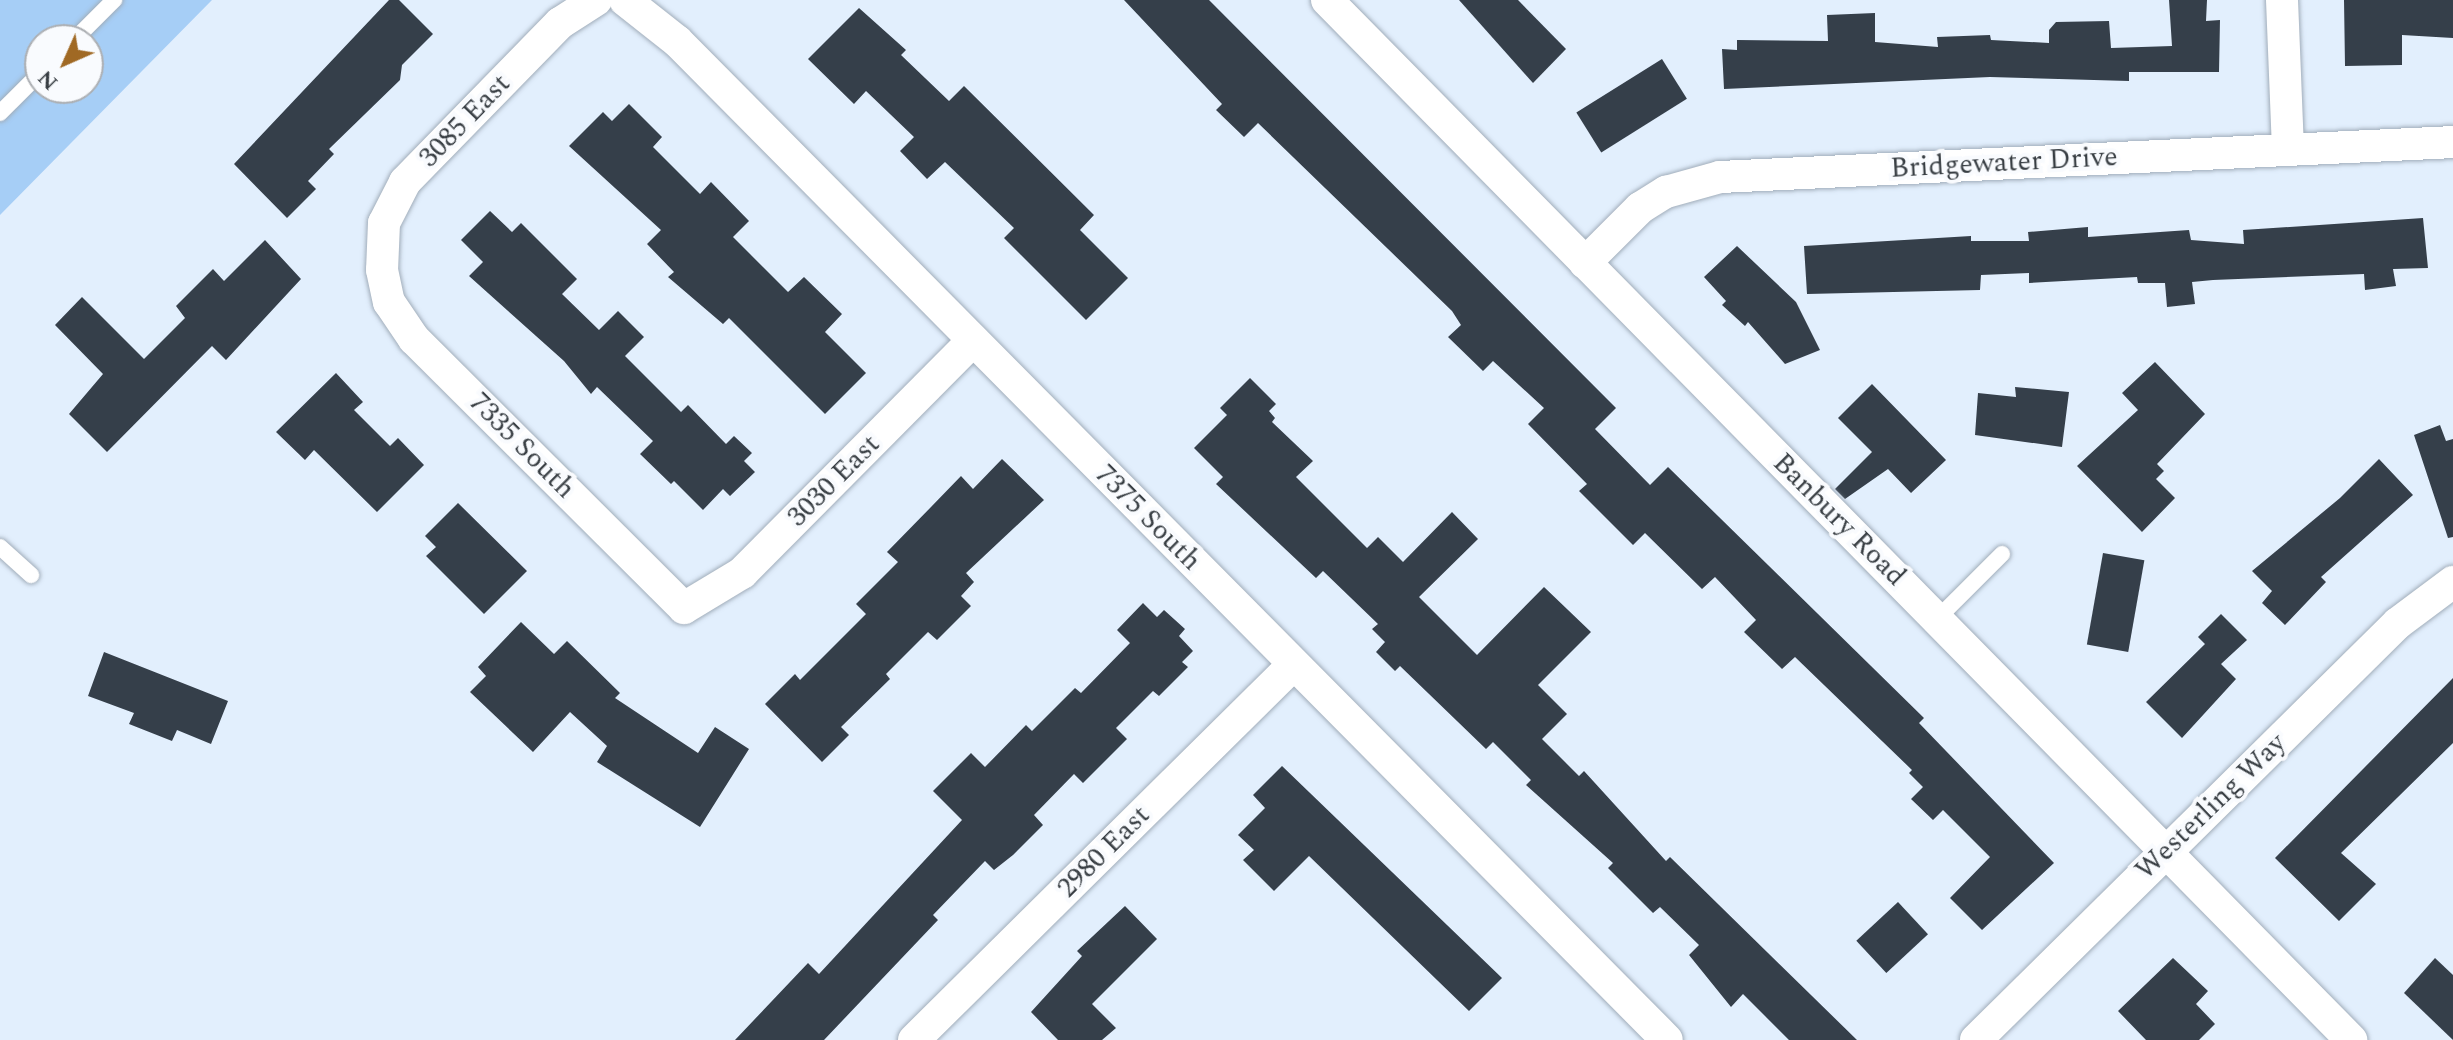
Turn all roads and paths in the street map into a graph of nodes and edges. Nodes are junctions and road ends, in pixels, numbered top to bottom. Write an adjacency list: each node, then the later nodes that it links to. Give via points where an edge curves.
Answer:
1 (114, 0): 6 (lane)
2 (596, 0): 12 (street, 3085 East, via 560,23 405,182 384,223)
3 (625, 0): 13 (street, 7375 South, via 677,41)
4 (1327, 0): 11 (street, Banbury Road)
5 (2282, 0): 10 (street)
6 (90, 24)
7 (24, 89): 8 (lane)
8 (0, 113)
9 (2453, 142): 10 (street, Bridgewater Drive)
10 (2288, 149): 11 (street, Bridgewater Drive, via 1692,181 1640,208)
11 (1585, 263): 19 (street, Banbury Road)
12 (382, 270): 18 (street, 7335 South, via 389,302 414,339)
13 (973, 340): 18 (street, 3030 East, via 742,573); 20 (street, 7375 South)
14 (0, 547): 16 (lane)
15 (2002, 554): 19 (lane)
16 (31, 575)
17 (2453, 582): 21 (street, Westerling Way, via 2398,623)
18 (684, 608)
19 (1937, 619): 21 (street, Banbury Road)
20 (1293, 665): 22 (street, 2980 East); 23 (street, 7375 South)
21 (2166, 852): 24 (street, Westerling Way); 25 (street, Banbury Road)
22 (927, 1036)
23 (1667, 1040)
24 (1976, 1040)
25 (2351, 1040)

